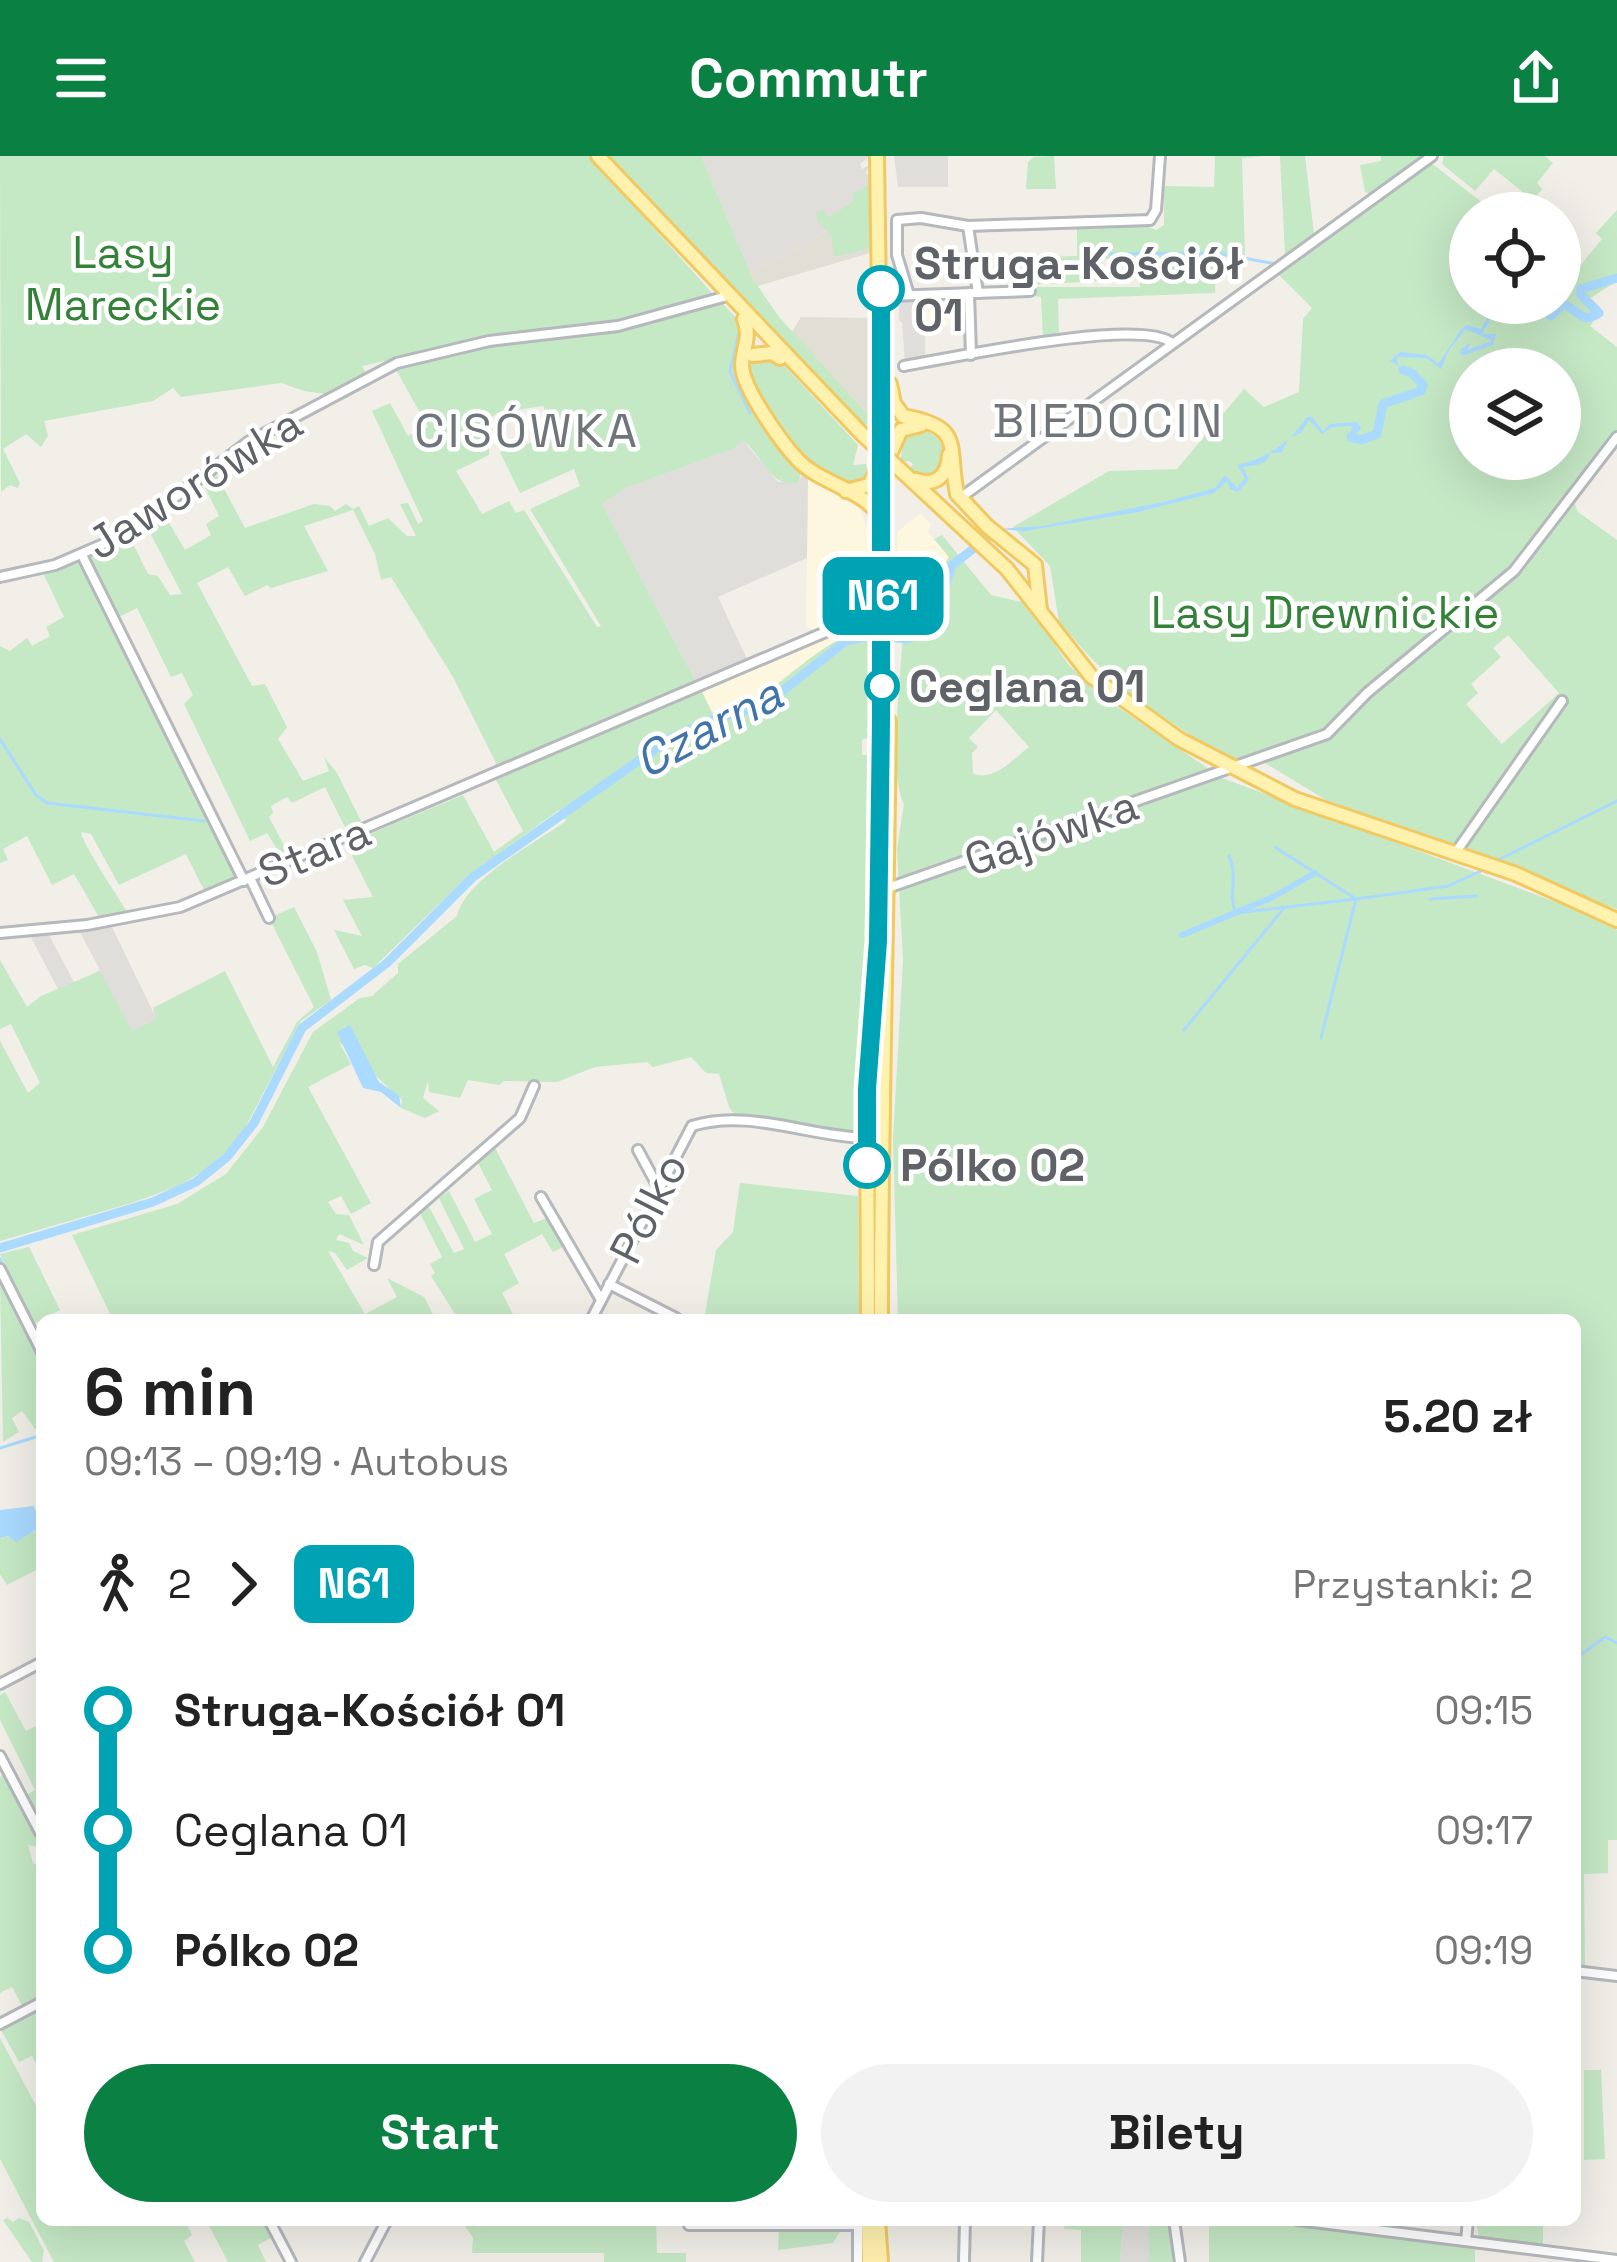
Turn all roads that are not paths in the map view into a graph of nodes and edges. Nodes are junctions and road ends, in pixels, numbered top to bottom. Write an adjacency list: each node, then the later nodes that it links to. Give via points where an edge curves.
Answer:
1 (598, 156): 10 (main road)
2 (881, 156): 9 (main road); 19 (main road)
3 (1160, 156): 5 (street, via 1153,218)
4 (1432, 156): 12 (street)
5 (968, 226): 7 (street); 8 (street, via 897,220)
6 (1030, 291): 7 (street)
7 (974, 293): 8 (street); 14 (street)
8 (909, 295): 9 (street)
9 (889, 296): 17 (main road)
10 (732, 300): 11 (main road); 13 (main road, via 748,330); 24 (street, Jaworówka, via 618,326 489,341 381,371 248,442)
11 (768, 339): 13 (main road); 16 (main road)
12 (1172, 344): 14 (street, via 1142,334); 22 (street)
13 (749, 355): 16 (main road, via 772,352); 21 (main road, via 744,375 797,459)
14 (971, 355): 15 (street)
15 (904, 366)
16 (795, 367): 20 (main road, bridge)
17 (890, 384): 19 (main road); 22 (main road, via 898,411 934,422 951,439)
18 (1617, 437): 33 (street, Gajówka, via 1514,571 1331,730)
19 (886, 449): 20 (main road, via 908,426 943,439 949,459 942,476 927,483); 21 (main road, via 872,483); 23 (main road); 30 (main road)
20 (907, 476): 27 (main road)
21 (844, 491): 23 (main road, via 877,510)
22 (960, 498): 26 (main road, via 1033,563)
23 (882, 525): 28 (main road)
24 (82, 555): 25 (street, Jaworówka); 35 (street)
25 (0, 578)
26 (1039, 579): 27 (main road); 29 (main road)
27 (1022, 589): 29 (main road)
28 (883, 613): 30 (main road); 35 (street, Stara)
29 (1041, 615): 33 (main road, via 1097,682)
30 (886, 631): 31 (main road)
31 (886, 648): 36 (main road); 36 (main road, via 877,752)
32 (1562, 701): 34 (street)
33 (1230, 768): 34 (main road, via 1295,799); 36 (street, Gajówka)
34 (1456, 853): 38 (main road)
35 (247, 880): 37 (street); 39 (street, Stara, via 150,915)
36 (892, 881): 41 (main road); 52 (main road, via 881,1042)
37 (269, 918)
38 (1617, 920)
39 (0, 933)
40 (533, 1086): 45 (street, via 520,1118 378,1242)
41 (867, 1138): 43 (street, Pólko, via 758,1123 695,1125); 51 (main road)
42 (638, 1150): 43 (street)
43 (658, 1188): 47 (street, Pólko)
44 (542, 1197): 48 (street)
45 (374, 1264)
46 (0, 1270): 53 (street)
47 (609, 1284): 48 (street, Pólko); 50 (street)
48 (601, 1300): 49 (street, Pólko)
49 (593, 1314)
50 (668, 1314)
51 (868, 1314)
52 (881, 1314)
53 (36, 1340)
54 (36, 1665): 55 (street)
55 (0, 1684)
56 (0, 1756): 57 (street)
57 (36, 1825)
58 (1581, 1971): 59 (street)
59 (1617, 1976)
60 (36, 2005): 61 (street)
61 (0, 2024)
62 (272, 2226): 75 (street)
63 (384, 2226): 76 (street)
64 (862, 2226): 77 (street)
65 (863, 2226): 78 (main road)
66 (878, 2226): 79 (main road)
67 (965, 2226): 80 (street)
68 (1039, 2226): 81 (street)
69 (1175, 2226): 82 (street)
70 (1345, 2226): 72 (street)
71 (1467, 2226): 72 (street)
72 (1466, 2241): 73 (street)
73 (1573, 2259): 74 (street)
74 (1617, 2260)
75 (291, 2262)
76 (365, 2262)
77 (858, 2262)
78 (868, 2262)
79 (881, 2262)
80 (964, 2262)
81 (1037, 2262)
82 (1180, 2262)

